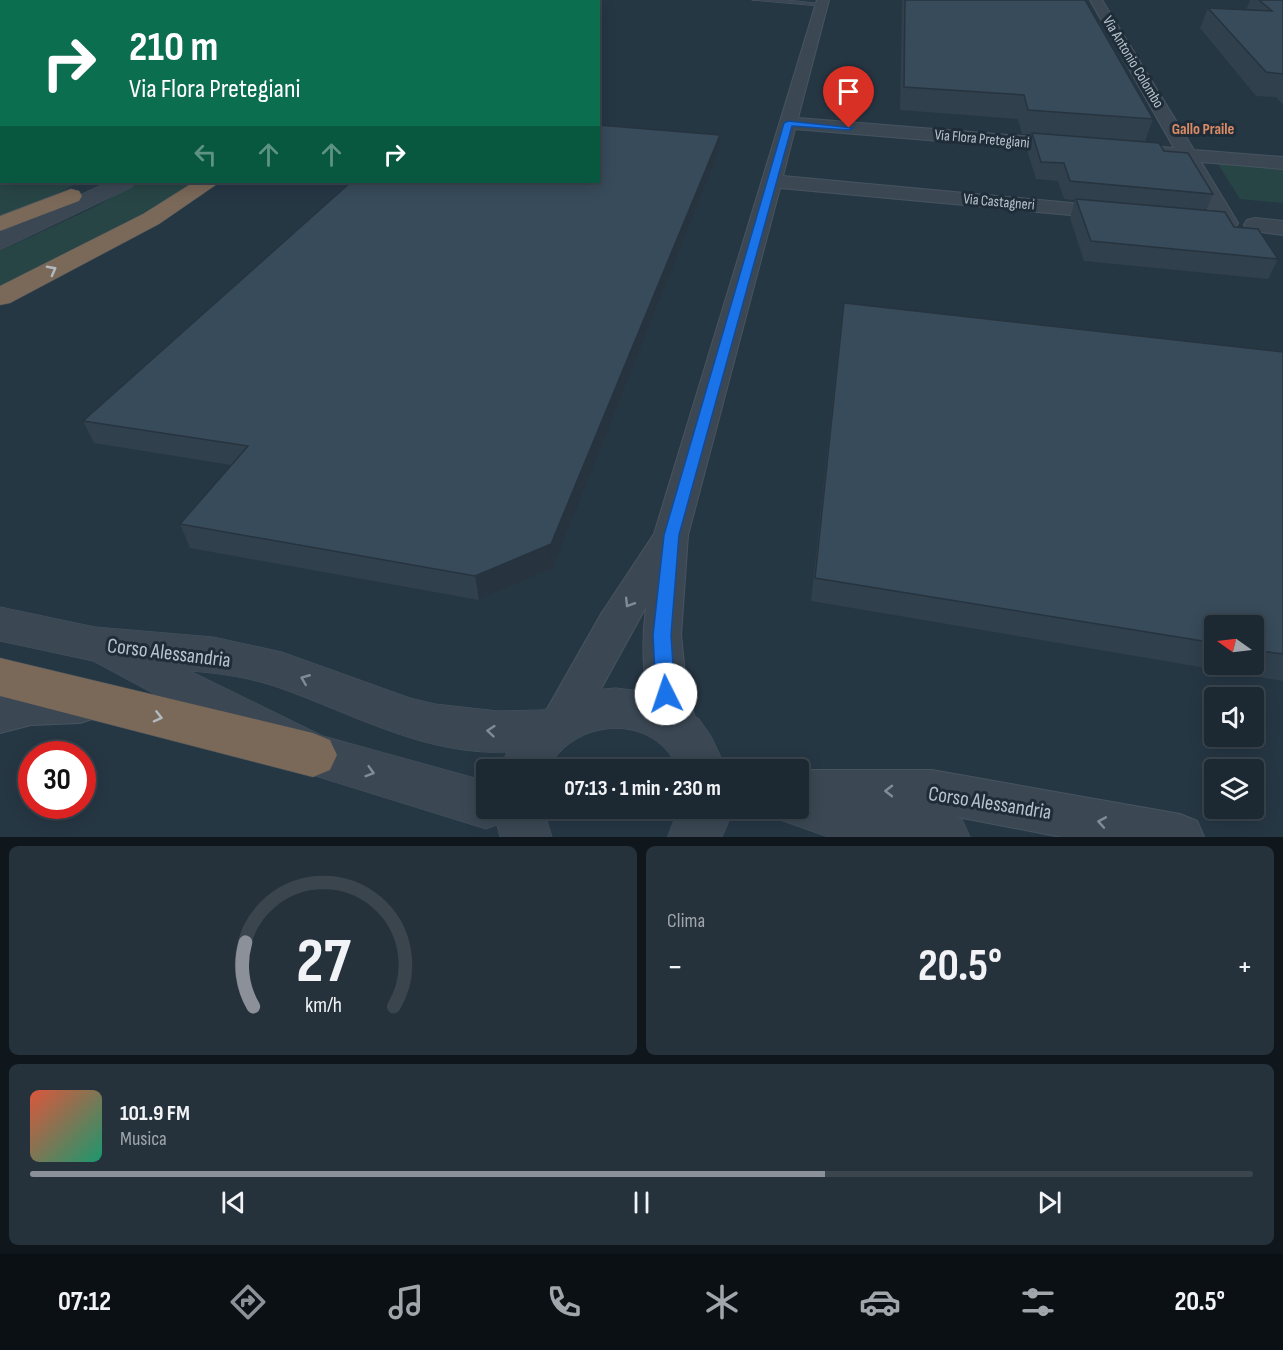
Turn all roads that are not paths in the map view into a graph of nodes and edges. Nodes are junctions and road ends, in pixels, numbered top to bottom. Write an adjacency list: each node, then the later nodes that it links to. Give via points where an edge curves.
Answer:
1 (755, 0): 3 (lane)
2 (1096, 0): 7 (street, Via Antonio Colombo)
3 (823, 2): 4 (street)
4 (788, 123): 5 (street, Via Flora Pretegiani); 9 (street)
5 (1095, 148)
6 (1130, 151): 7 (street)
7 (1188, 155): 8 (street); 15 (street, Via Antonio Colombo, via 1227,223)
8 (1283, 163)
9 (771, 182): 14 (street, Via Castagneri); 22 (street)
10 (96, 183): 13 (street)
11 (122, 183): 20 (street)
12 (207, 183): 21 (highway, one-way to 12, via 151,219)
13 (70, 196): 16 (highway); 19 (street)
14 (1132, 214)
15 (1203, 221)
16 (0, 224)
17 (1255, 225): 18 (street)
18 (1283, 228)
19 (0, 231)
20 (0, 242)
21 (0, 297)
22 (672, 535): 28 (street, one-way to 28); 29 (street, via 662,635 666,694)
23 (0, 624): 24 (street)
24 (95, 644): 28 (street, Corso Alessandria, one-way to 24, via 498,732 435,724 282,670 213,655); 30 (street, Corso Alessandria)
25 (0, 677): 26 (highway)
26 (113, 705): 27 (street, via 42,706); 30 (highway, one-way to 30)
27 (0, 715)
28 (555, 727): 29 (street, via 600,708 623,707 645,712); 31 (street, via 535,744)
29 (679, 732): 32 (street)
30 (313, 756): 34 (street, Corso Alessandria, one-way to 34)
31 (530, 759)
32 (698, 759)
33 (809, 791): 39 (street, Corso Alessandria, one-way to 33, via 932,791)
34 (476, 798)
35 (809, 807): 38 (street)
36 (703, 819): 37 (street)
37 (694, 837)
38 (944, 837)
39 (1180, 837)

